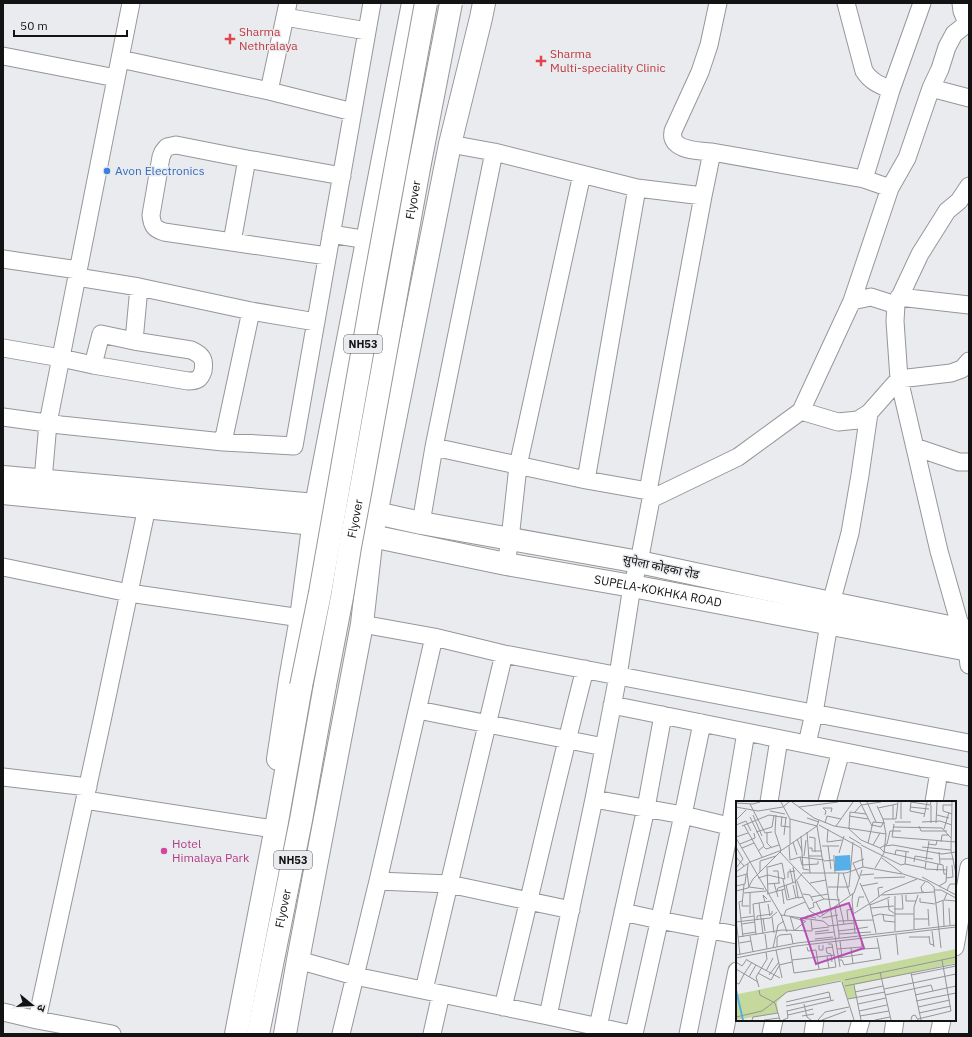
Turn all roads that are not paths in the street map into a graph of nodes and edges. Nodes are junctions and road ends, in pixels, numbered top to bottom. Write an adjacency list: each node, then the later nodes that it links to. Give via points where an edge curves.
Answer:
1 (131, 3): 15 (street)
2 (372, 3): 13 (street)
3 (414, 3): 34 (main road)
4 (426, 3): 138 (main road, Flyover / NH53, bridge, via 320,594)
5 (451, 3): 139 (main road, Flyover / NH53, bridge, via 301,820)
6 (484, 3): 22 (main road)
7 (718, 3): 24 (street, via 700,72 673,131 673,138 679,146)
8 (846, 3): 18 (street, via 864,72 875,83)
9 (922, 3): 18 (street)
10 (962, 3): 12 (street, via 962,11)
11 (286, 10): 13 (street); 19 (street)
12 (968, 22): 17 (street, via 954,34 947,46)
13 (367, 31): 21 (street)
14 (3, 56): 16 (street)
15 (120, 58): 16 (street); 19 (street)
16 (116, 78): 38 (street)
17 (931, 88): 20 (street); 31 (street, via 907,158)
18 (891, 90): 28 (street)
19 (269, 91): 21 (street)
20 (969, 98)
21 (353, 112): 27 (street)
22 (450, 144): 23 (street); 66 (main road)
23 (494, 152): 26 (street); 56 (street)
24 (712, 152): 28 (street); 32 (street)
25 (247, 159): 27 (street); 35 (street); 35 (street, via 176,145 167,147 161,157 151,215 154,227 164,232)
26 (582, 174): 30 (street); 59 (street)
27 (342, 176): 33 (street)
28 (864, 179): 31 (street)
29 (969, 186): 41 (street, via 959,201 947,211 920,254)
30 (637, 188): 32 (street); 62 (street)
31 (890, 188): 40 (street)
32 (703, 196): 64 (street)
33 (331, 234): 34 (street); 36 (street)
34 (368, 240): 67 (main road)
35 (232, 242): 36 (street)
36 (327, 256): 44 (street)
37 (3, 259): 38 (street)
38 (78, 274): 39 (street); 47 (street)
39 (139, 286): 43 (street); 45 (street)
40 (852, 301): 41 (street, via 871,297); 51 (street)
41 (898, 301): 42 (street); 50 (street, via 895,321)
42 (969, 305)
43 (251, 311): 44 (street); 55 (street)
44 (316, 322): 55 (street, via 294,446)
45 (134, 341): 48 (street, via 101,334); 48 (street, via 198,353 203,362 202,376 188,381)
46 (3, 348): 47 (street)
47 (61, 358): 48 (street); 54 (street)
48 (94, 365)
49 (967, 367): 50 (street, via 950,373)
50 (899, 379): 52 (street); 57 (street)
51 (801, 411): 52 (street, via 838,422 858,420); 64 (street, via 738,457)
52 (869, 413): 77 (street, via 850,533)
53 (3, 417): 54 (street)
54 (48, 423): 55 (street); 61 (street)
55 (223, 442)
56 (434, 447): 59 (street); 69 (street)
57 (914, 447): 58 (street, via 959,462); 81 (street, via 939,550)
58 (969, 462)
59 (518, 466): 62 (street); 71 (street)
60 (3, 477): 61 (main road)
61 (43, 480): 67 (main road)
62 (586, 480): 64 (street)
63 (3, 493): 65 (main road)
64 (649, 495): 72 (street)
65 (147, 507): 67 (main road); 76 (street)
66 (376, 513): 68 (main road, सुपेला कोहका रोड); 69 (main road, सुपेला कोहका रोड); 70 (main road)
67 (315, 514): 68 (main road); 78 (main road)
68 (350, 521): 70 (main road, SUPELA-KOKHKA ROAD)
69 (421, 523): 71 (main road, सुपेला कोहका रोड)
70 (372, 535): 73 (main road, SUPELA-KOKHKA ROAD); 79 (main road)
71 (510, 539): 72 (main road, सुपेला कोहका रोड); 73 (street)
72 (639, 562): 75 (street); 77 (main road, सुपेला कोहका रोड)
73 (506, 564): 75 (main road, SUPELA-KOKHKA ROAD)
74 (3, 567): 76 (street)
75 (632, 586): 77 (main road, SUPELA-KOKHKA ROAD); 84 (street)
76 (129, 593): 78 (street); 101 (street)
77 (830, 613): 81 (main road, SUPELA-KOKHKA ROAD); 87 (street)
78 (300, 618): 111 (main road)
79 (362, 624): 80 (street); 122 (main road)
80 (434, 637): 82 (street); 86 (street)
81 (967, 645)
82 (504, 654): 83 (street); 90 (street)
83 (585, 669): 84 (street); 93 (street)
84 (618, 676): 85 (street); 87 (street)
85 (612, 705): 88 (street); 96 (street)
86 (418, 710): 90 (street); 113 (street)
87 (814, 713): 94 (street); 95 (street)
88 (663, 715): 89 (street); 108 (street)
89 (702, 723): 91 (street); 109 (street)
90 (488, 724): 93 (street); 114 (street)
91 (746, 732): 92 (street); 103 (street)
92 (779, 739): 95 (street); 104 (street)
93 (567, 740): 96 (street); 115 (street)
94 (969, 743)
95 (807, 744): 97 (street)
96 (604, 747): 102 (street)
97 (841, 751): 98 (street); 105 (street)
98 (939, 771): 100 (street); 106 (street)
99 (3, 777): 101 (street)
100 (969, 777)
101 (87, 793): 111 (street); 129 (street)
102 (594, 799): 108 (street); 116 (street)
103 (737, 801)
104 (769, 801)
105 (827, 801)
106 (934, 801)
107 (736, 805): 110 (street)
108 (646, 808): 109 (street); 117 (street)
109 (683, 815): 110 (street); 118 (street)
110 (733, 827): 119 (street)
111 (268, 828): 137 (main road)
112 (965, 876): 121 (street)
113 (378, 881): 114 (street); 124 (street)
114 (449, 884): 115 (street); 125 (street)
115 (529, 901): 116 (street); 126 (street)
116 (571, 910): 128 (street)
117 (623, 912): 118 (street); 135 (street)
118 (659, 920): 119 (street); 143 (street)
119 (709, 929): 120 (street); 144 (street)
120 (736, 935)
121 (956, 940)
122 (298, 960): 124 (street); 140 (main road)
123 (736, 975): 145 (street)
124 (355, 976): 125 (street); 141 (street)
125 (433, 992): 126 (street); 142 (street)
126 (503, 1006): 128 (street)
127 (3, 1012): 129 (street)
128 (548, 1016): 135 (street)
129 (37, 1020): 136 (street)
130 (774, 1021): 146 (street)
131 (816, 1021): 147 (street)
132 (861, 1021): 148 (street)
133 (895, 1021): 149 (street)
134 (942, 1021): 150 (street)
135 (598, 1027): 143 (street)
136 (112, 1034)
137 (229, 1034)
138 (236, 1034)
139 (258, 1034)
140 (285, 1034)
141 (341, 1034)
142 (432, 1034)
143 (633, 1034)
144 (688, 1034)
145 (724, 1034)
146 (771, 1034)
147 (813, 1034)
148 (857, 1034)
149 (892, 1034)
150 (939, 1034)

